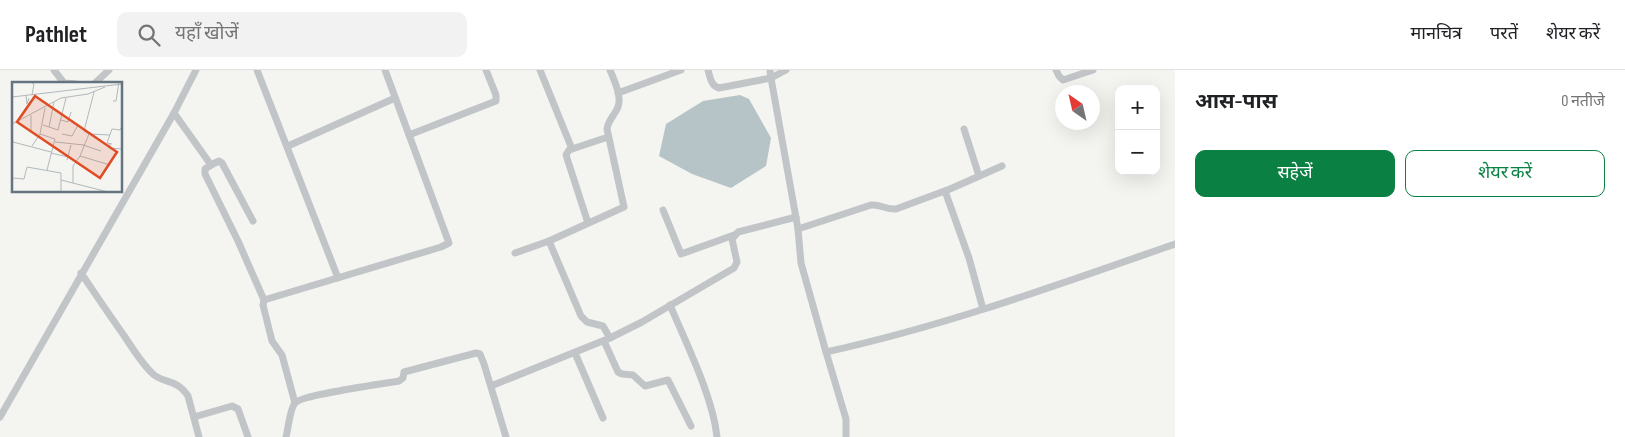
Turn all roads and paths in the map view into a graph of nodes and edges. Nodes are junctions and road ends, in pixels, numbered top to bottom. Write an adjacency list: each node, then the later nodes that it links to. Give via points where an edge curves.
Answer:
1 (54, 70): 15 (street)
2 (109, 70): 16 (street)
3 (196, 70): 19 (street)
4 (257, 70): 23 (street)
5 (385, 70): 18 (street)
6 (486, 70): 21 (street, via 496,101)
7 (540, 70): 24 (street)
8 (610, 70): 17 (street)
9 (681, 70): 17 (street)
10 (708, 70): 14 (street, via 712,83 719,88)
11 (786, 70): 14 (street)
12 (1056, 70): 13 (street, via 1063,80)
13 (1093, 70)
14 (771, 74): 30 (street)
15 (63, 82)
16 (96, 82)
17 (618, 93): 22 (street, via 618,107 608,123)
18 (395, 98): 21 (street); 23 (street)
19 (174, 113): 25 (street); 38 (street)
20 (964, 128): 27 (street)
21 (409, 135): 39 (street, via 448,243)
22 (608, 137): 24 (street); 32 (street, via 624,207)
23 (288, 146): 39 (street)
24 (572, 149): 32 (street, via 567,152 567,157)
25 (211, 165): 31 (street, via 219,161 222,163); 40 (street, via 204,174)
26 (1002, 166): 27 (street)
27 (980, 176): 28 (street)
28 (945, 191): 33 (street, via 896,209 871,205); 42 (street)
29 (663, 210): 34 (street, via 681,254)
30 (796, 217): 33 (street); 34 (street)
31 (253, 222)
32 (588, 223): 35 (street)
33 (798, 229): 44 (street, via 805,281)
34 (734, 234): 41 (street, via 732,244 737,262 734,268)
35 (548, 241): 37 (street); 43 (street, via 581,316 587,322 603,326)
36 (1175, 244): 42 (street)
37 (515, 253)
38 (81, 274): 48 (street); 49 (street, via 152,374 175,383 185,391)
39 (338, 278): 40 (street)
40 (264, 300): 47 (street, via 272,341 282,355)
41 (670, 305): 43 (street); 56 (street, via 704,390)
42 (983, 310): 44 (street, via 882,340)
43 (607, 340): 45 (street); 51 (street, via 618,372 633,375 645,386 668,380)
44 (826, 352): 57 (street, via 846,419)
45 (575, 354): 46 (street); 50 (street)
46 (491, 386): 47 (street, via 480,354 473,353 404,372 399,381); 55 (street)
47 (295, 402): 54 (street)
48 (0, 417)
49 (194, 417): 52 (street); 53 (street, via 236,406)
50 (603, 418)
51 (691, 426)
52 (199, 437)
53 (248, 437)
54 (286, 437)
55 (506, 437)
56 (717, 437)
57 (846, 437)

